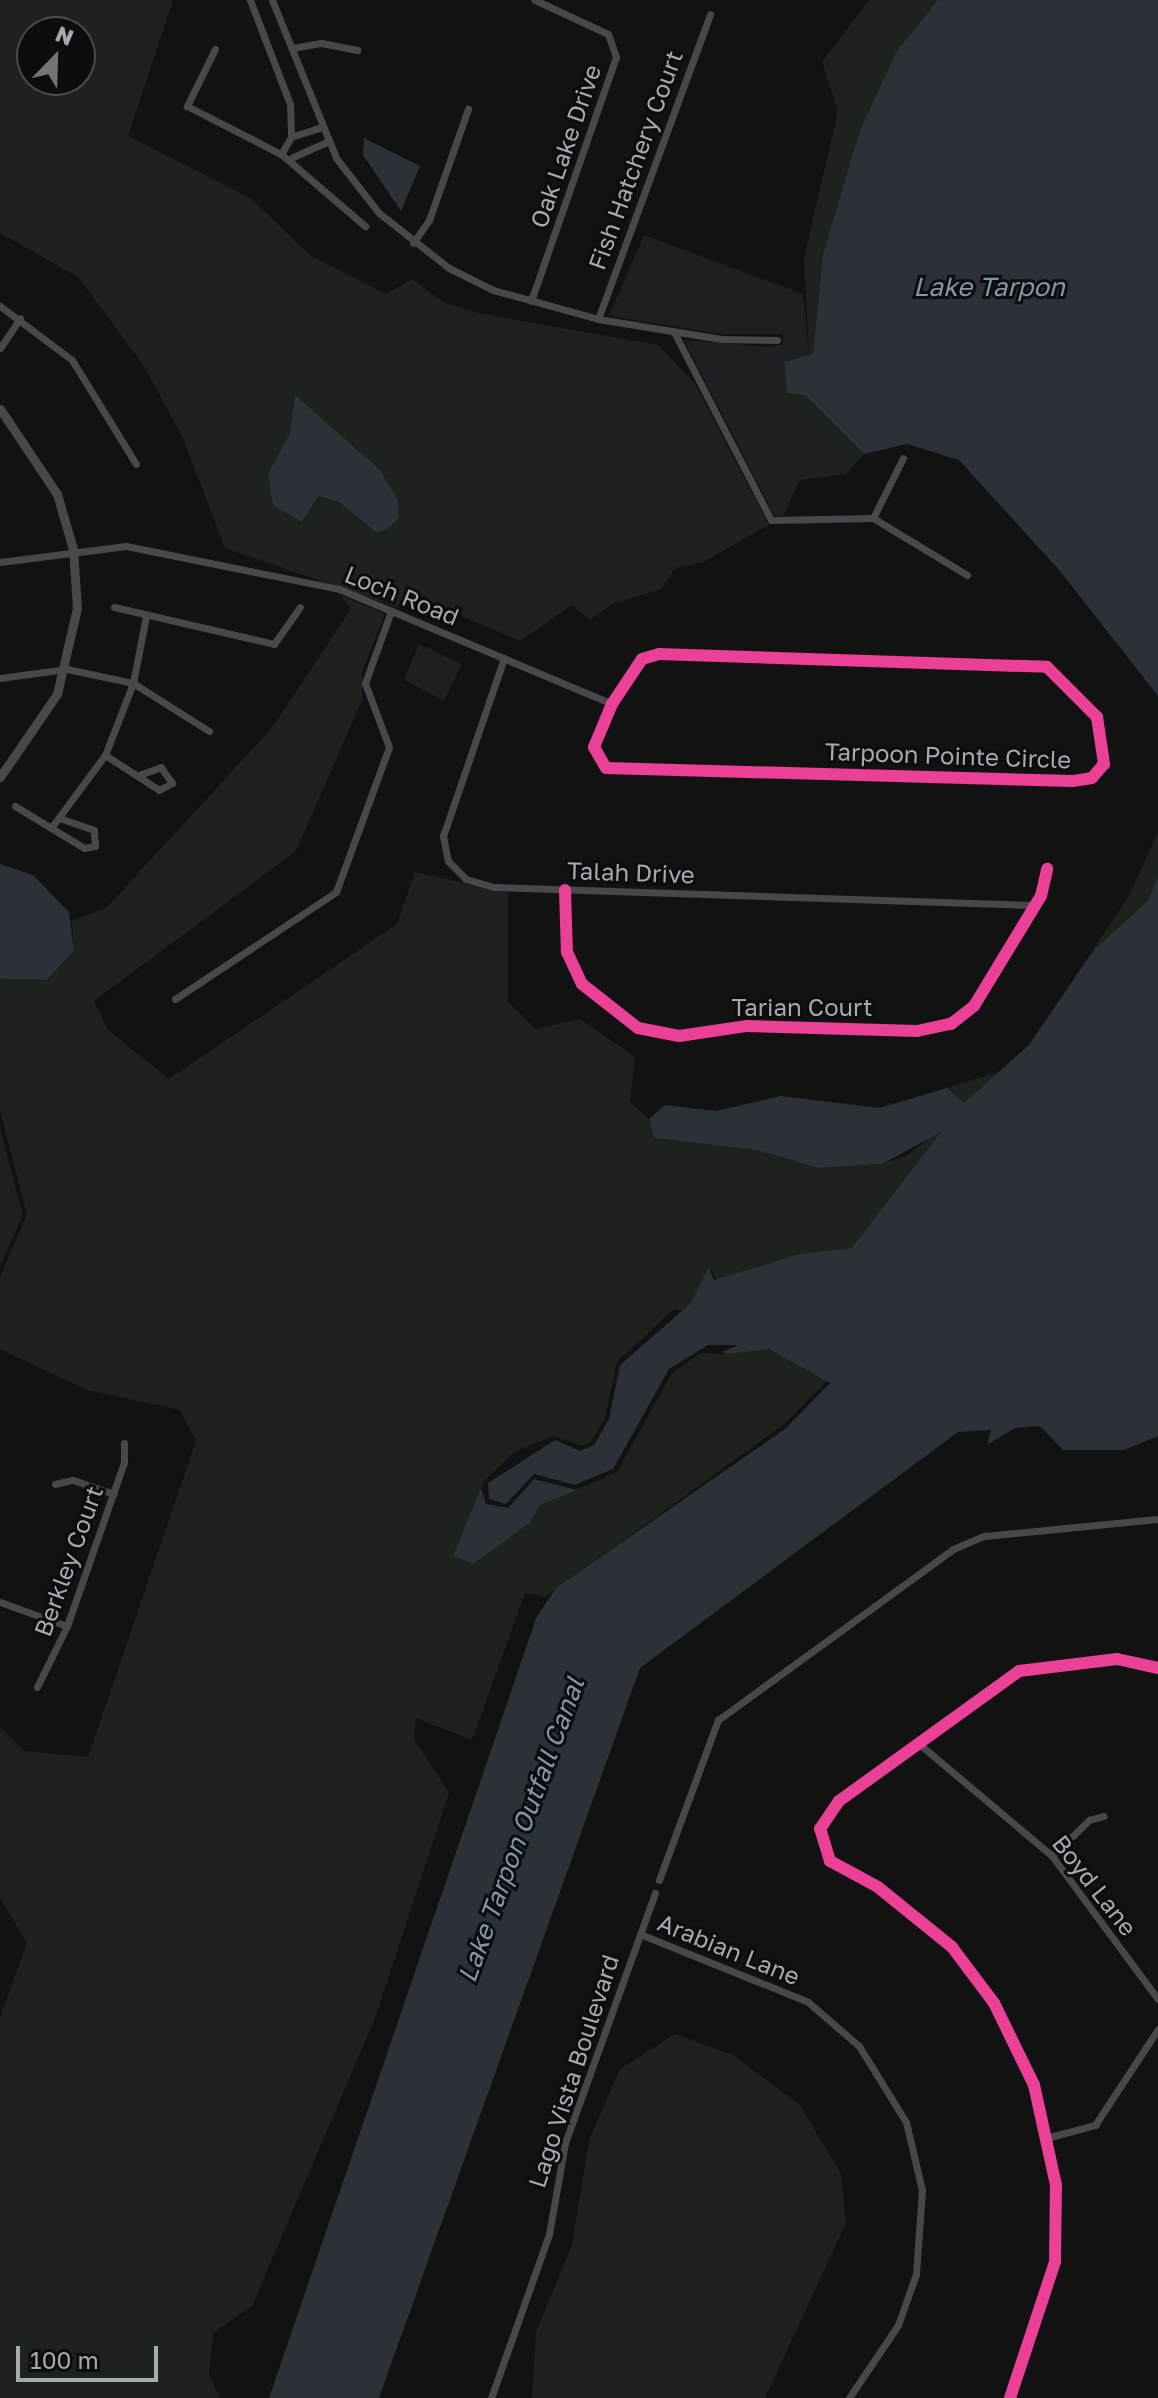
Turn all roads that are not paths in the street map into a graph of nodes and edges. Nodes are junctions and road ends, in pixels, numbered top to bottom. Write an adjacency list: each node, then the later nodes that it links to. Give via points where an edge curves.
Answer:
1 (250, 0): 10 (street, via 290,104)
2 (272, 0): 5 (street)
3 (535, 0): 16 (street, Oak Lake Drive, via 608,34 616,57)
4 (710, 14): 19 (street, Fish Hatchery Court)
5 (292, 48): 7 (street, via 321,43); 9 (street)
6 (215, 49): 12 (street, via 187,106)
7 (357, 50)
8 (468, 109): 15 (street, via 429,220)
9 (321, 127): 10 (street); 11 (street)
10 (291, 137): 12 (street)
11 (327, 142): 13 (street); 15 (street, via 363,195)
12 (281, 154): 13 (street)
13 (293, 157): 14 (street)
14 (365, 226)
15 (413, 243): 16 (street, via 467,278)
16 (531, 301): 19 (street)
17 (0, 306): 18 (street)
18 (20, 318): 22 (street); 25 (street, via 86,377)
19 (598, 319): 20 (street)
20 (675, 334): 21 (street); 26 (street, via 771,520)
21 (777, 340)
22 (0, 348)
23 (0, 409): 27 (street, via 50,479)
24 (903, 458): 26 (street)
25 (136, 464)
26 (873, 518): 29 (street)
27 (73, 549): 28 (street, Loch Road); 32 (street, Loch Road, via 126,546 339,589); 35 (street, via 77,608)
28 (0, 562)
29 (967, 575)
30 (114, 607): 33 (street)
31 (300, 607): 33 (street, via 274,644)
32 (391, 611): 34 (street, Loch Road); 49 (street, via 365,683 389,747 336,892)
33 (146, 616): 37 (street)
34 (504, 658): 38 (street, Loch Road); 47 (street, Talah Drive, via 447,820 448,861 476,883)
35 (67, 669): 36 (street); 37 (street); 42 (street, via 42,724)
36 (0, 678)
37 (133, 683): 39 (street); 40 (street)
38 (612, 704): 38 (street, Tarpoon Pointe Circle, via 595,754 618,770 1072,781 1092,778 1104,764 1097,717 1047,667 659,654 642,659)
39 (209, 731)
40 (105, 755): 41 (street); 44 (street)
41 (139, 775): 41 (street, via 161,767 172,783 159,790)
42 (0, 777)
43 (15, 806): 45 (street)
44 (60, 818): 45 (street); 45 (street, via 94,830 95,846 84,848)
45 (51, 828)
46 (1047, 869): 48 (street, Tarian Court)
47 (565, 890): 48 (street, Talah Drive); 48 (street, Tarian Court, via 567,952 582,984 638,1028 679,1036 747,1026 917,1031 951,1024 974,1006)
48 (1035, 905)
49 (175, 999)
50 (124, 1443): 52 (street, Berkley Court)
51 (55, 1484): 52 (street, via 73,1480)
52 (114, 1494): 55 (street, Berkley Court)
53 (1158, 1519): 61 (street, via 984,1536 953,1549 718,1720)
54 (0, 1602): 55 (street)
55 (67, 1626): 57 (street, Berkley Court)
56 (1158, 1668): 58 (street, via 1117,1659 1019,1671)
57 (37, 1687)
58 (918, 1743): 60 (street, Boyd Lane); 66 (street, via 831,1809 820,1829 824,1851 921,1919 978,1979 1019,2047)
59 (1103, 1816): 60 (street, via 1089,1820)
60 (1052, 1856): 64 (street, Boyd Lane)
61 (659, 1880)
62 (655, 1893): 63 (street, Lago Vista Boulevard)
63 (640, 1934): 67 (street, Lago Vista Boulevard, via 558,2165 549,2234); 68 (street, Arabian Lane, via 808,2002 859,2046 888,2086 913,2143 922,2190 916,2274 891,2338)
64 (1158, 1999)
65 (1158, 2029): 66 (street, via 1095,2125)
66 (1050, 2137): 69 (street, via 1055,2262)
67 (491, 2398)
68 (849, 2398)
69 (1010, 2398)

